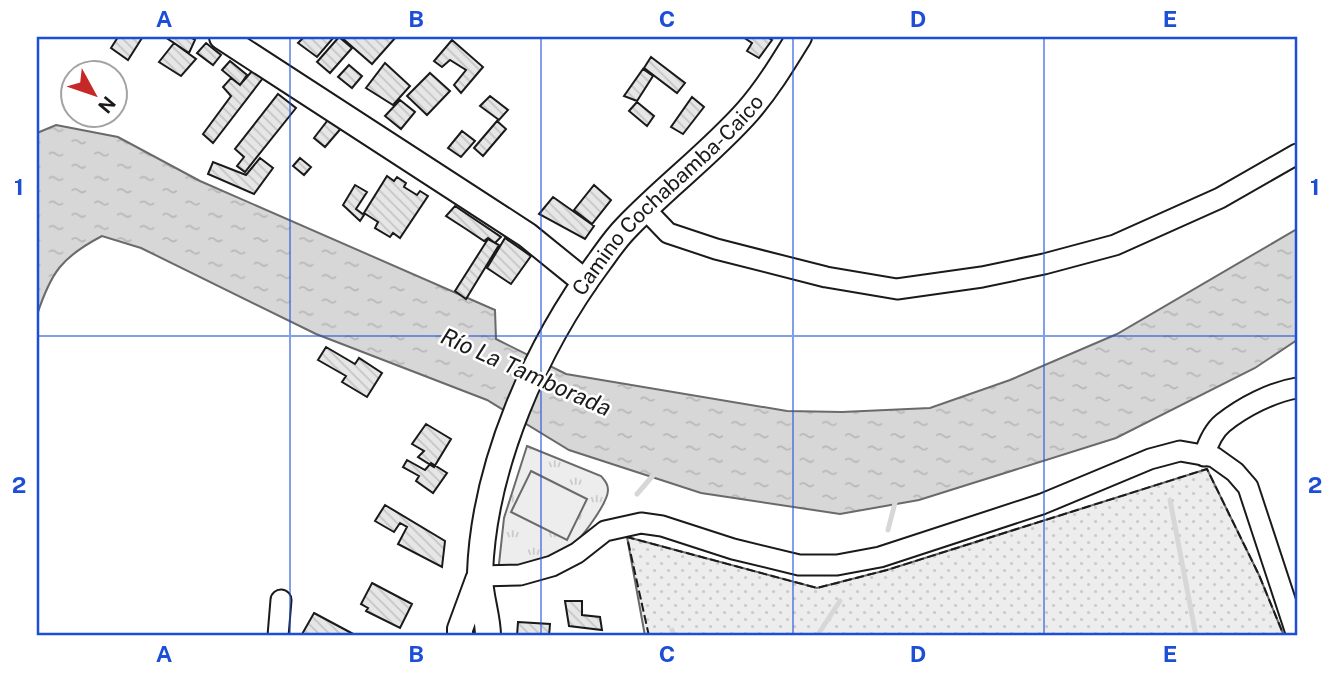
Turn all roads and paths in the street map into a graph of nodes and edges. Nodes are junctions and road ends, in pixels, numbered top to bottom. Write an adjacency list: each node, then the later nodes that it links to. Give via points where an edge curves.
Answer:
1 (222, 37): 5 (main road, via 527,235)
2 (799, 37): 4 (main road, Camino Cochabamba-Caico, via 747,112)
3 (1297, 154): 4 (street, via 1220,198 1115,245 982,277 897,289 826,277 668,233)
4 (645, 209): 5 (main road, Camino Cochabamba-Caico)
5 (584, 282): 8 (main road, Camino Cochabamba-Caico, via 513,420 488,510)
6 (1297, 388): 7 (street, via 1262,400 1222,424)
7 (1204, 456): 8 (street, via 1180,452 1150,458 1042,504 880,556 837,565 799,565 641,523 605,531 552,566 520,575); 13 (street, via 1214,457 1236,472 1248,487)
8 (480, 576): 11 (main road); 12 (main road)
9 (281, 600): 10 (street)
10 (278, 636)
11 (460, 636)
12 (488, 636)
13 (1297, 636)

